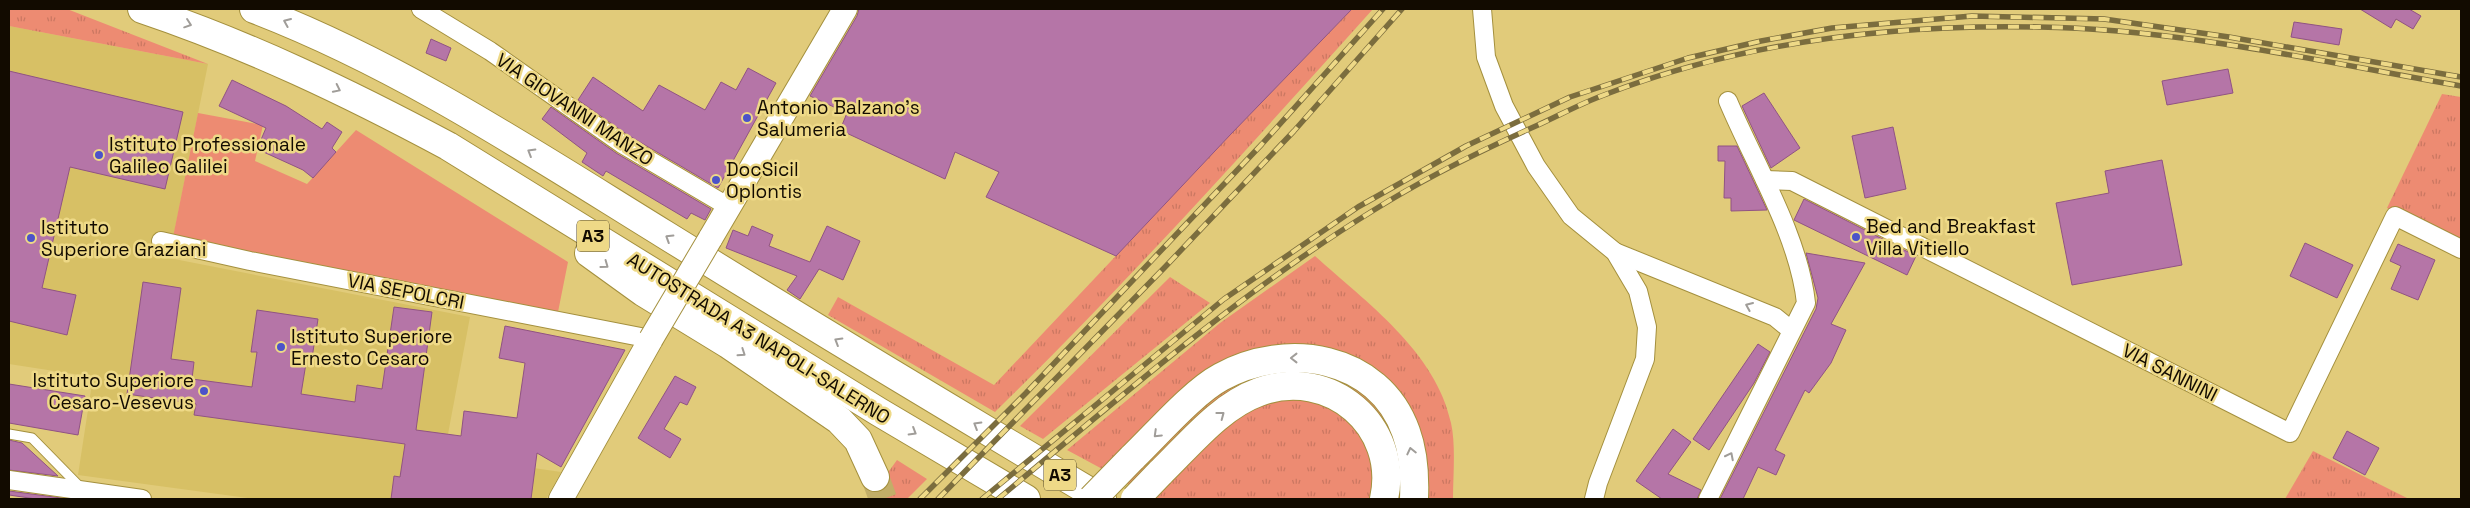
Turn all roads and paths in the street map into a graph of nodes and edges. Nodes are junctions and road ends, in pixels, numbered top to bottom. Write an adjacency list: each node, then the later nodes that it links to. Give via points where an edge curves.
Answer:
1 (142, 9): 7 (highway, AUTOSTRADA A3 NAPOLI-SALERNO / A3, one-way to 7, via 196,27 321,81 440,142)
2 (254, 9): 16 (highway, AUTOSTRADA A3 NAPOLI-SALERNO / A3, one-way to 2, via 463,111 328,41)
3 (421, 9): 9 (street, VIA GIOVANNI MANZO, via 488,49 622,144)
4 (845, 9): 9 (street)
5 (1482, 9): 12 (street, via 1486,57 1504,106 1536,166 1571,216)
6 (1728, 100): 8 (street)
7 (500, 178): 17 (highway, one-way to 17, via 573,242 643,292 728,344 839,420 858,440); 22 (highway, AUTOSTRADA A3 NAPOLI-SALERNO / A3, one-way to 22, via 854,397)
8 (1765, 180): 11 (street, VIA SANNINI, via 1792,181 2290,433 2395,216); 13 (street, via 1805,289 1806,303)
9 (729, 207): 14 (street, bridge)
10 (162, 241): 14 (street, VIA SEPOLCRI)
11 (2461, 250)
12 (1615, 252): 13 (street, one-way to 12, via 1775,317); 28 (street, via 1638,291 1647,327 1645,359)
13 (1791, 330): 29 (street, one-way to 13)
14 (651, 339): 21 (street)
15 (9, 434): 19 (lane, via 32,438)
16 (1019, 450): 24 (highway, AUTOSTRADA A3 NAPOLI-SALERNO / A3); 25 (highway, via 1073,469)
17 (875, 478)
18 (9, 480): 19 (street)
19 (84, 491): 20 (street)
20 (142, 499)
21 (561, 499)
22 (1026, 499)
23 (1092, 499): 27 (highway, one-way to 23, bridge, via 1413,454 1406,430 1392,405 1369,382 1345,368 1320,359 1294,357 1264,360 1220,377)
24 (1102, 499)
25 (1136, 499): 26 (highway, one-way to 26, bridge, via 1211,423 1241,400 1260,391 1286,386 1324,392 1348,402 1362,414 1382,450 1386,470)
26 (1384, 499)
27 (1414, 499)
28 (1594, 499)
29 (1708, 499)

